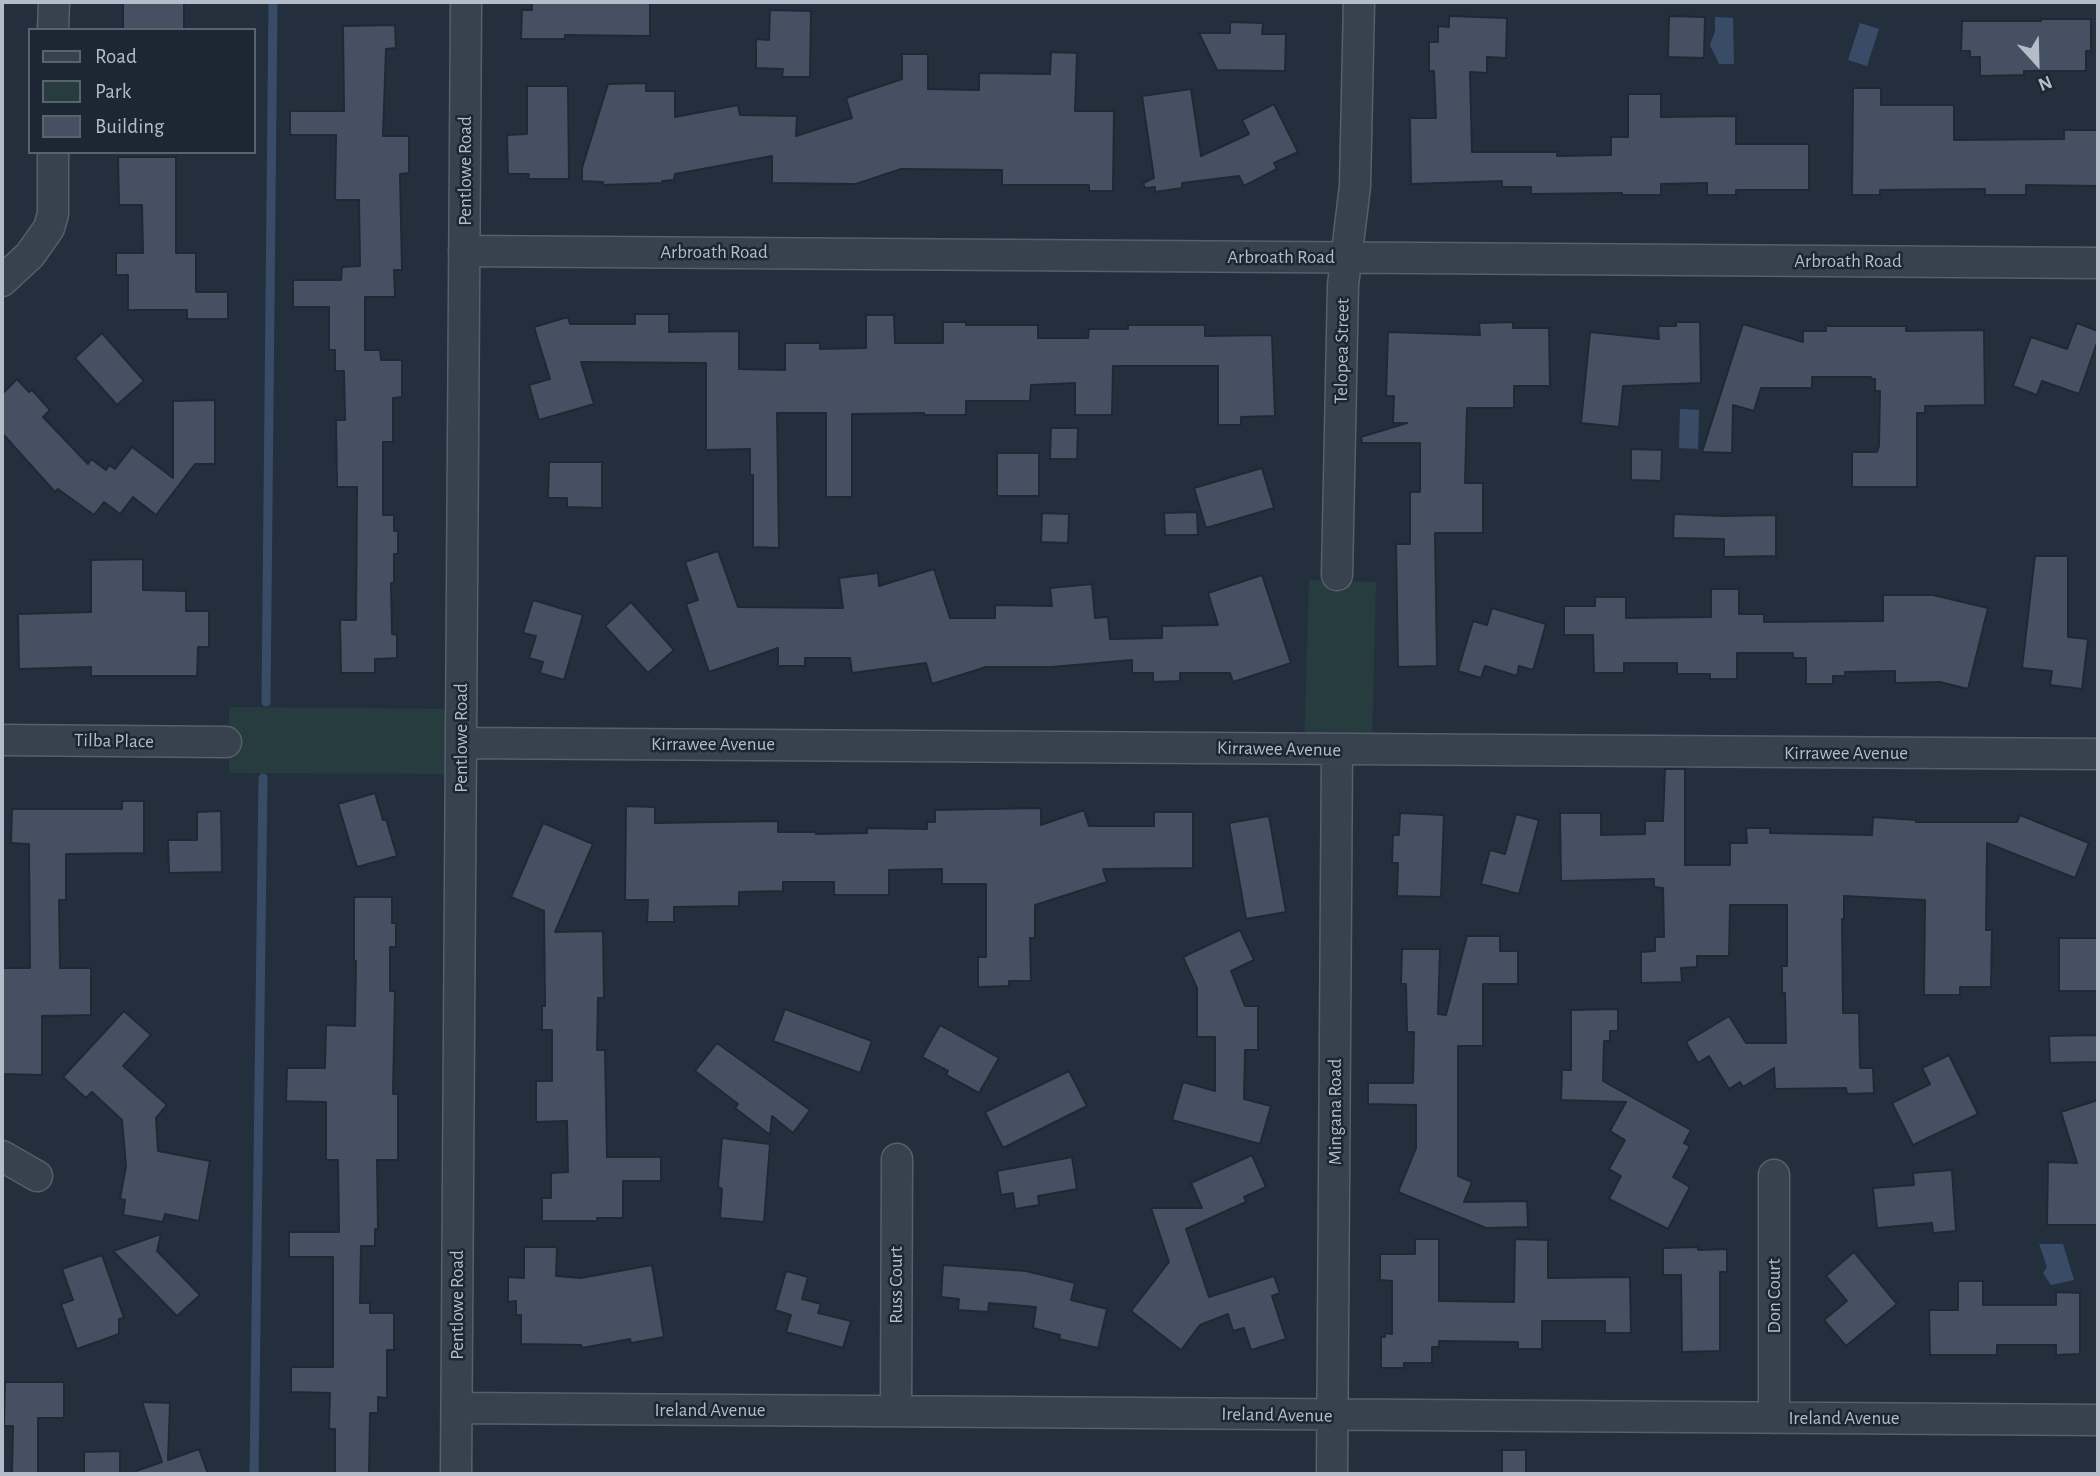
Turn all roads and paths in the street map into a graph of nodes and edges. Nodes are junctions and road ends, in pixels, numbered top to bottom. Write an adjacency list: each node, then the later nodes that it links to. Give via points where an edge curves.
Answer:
1 (54, 2): 4 (street)
2 (466, 2): 6 (street, Pentlowe Road)
3 (1359, 2): 7 (street, Telopea Street, via 1355,186)
4 (53, 28)
5 (53, 154): 9 (street, via 49,228 30,255)
6 (464, 251): 7 (street, Arbroath Road); 13 (street, Pentlowe Road)
7 (1346, 257): 8 (street, Arbroath Road); 10 (street, Telopea Street)
8 (2098, 263)
9 (2, 281)
10 (1337, 575)
11 (2, 740): 12 (street, Tilba Place)
12 (226, 743)
13 (461, 743): 14 (street, Kirrawee Avenue); 20 (street, Pentlowe Road)
14 (1337, 749): 15 (street, Kirrawee Avenue); 22 (street, Mingana Road)
15 (2098, 754)
16 (2, 1156): 19 (street)
17 (897, 1159): 21 (street, Russ Court)
18 (1774, 1175): 23 (street, Don Court)
19 (37, 1176)
20 (457, 1408): 21 (street, Ireland Avenue); 25 (street, Pentlowe Road)
21 (895, 1411): 22 (street, Ireland Avenue)
22 (1332, 1415): 23 (street, Ireland Avenue); 26 (street, Mingana Road)
23 (1774, 1418): 24 (street, Ireland Avenue)
24 (2098, 1420)
25 (456, 1474)
26 (1332, 1474)

